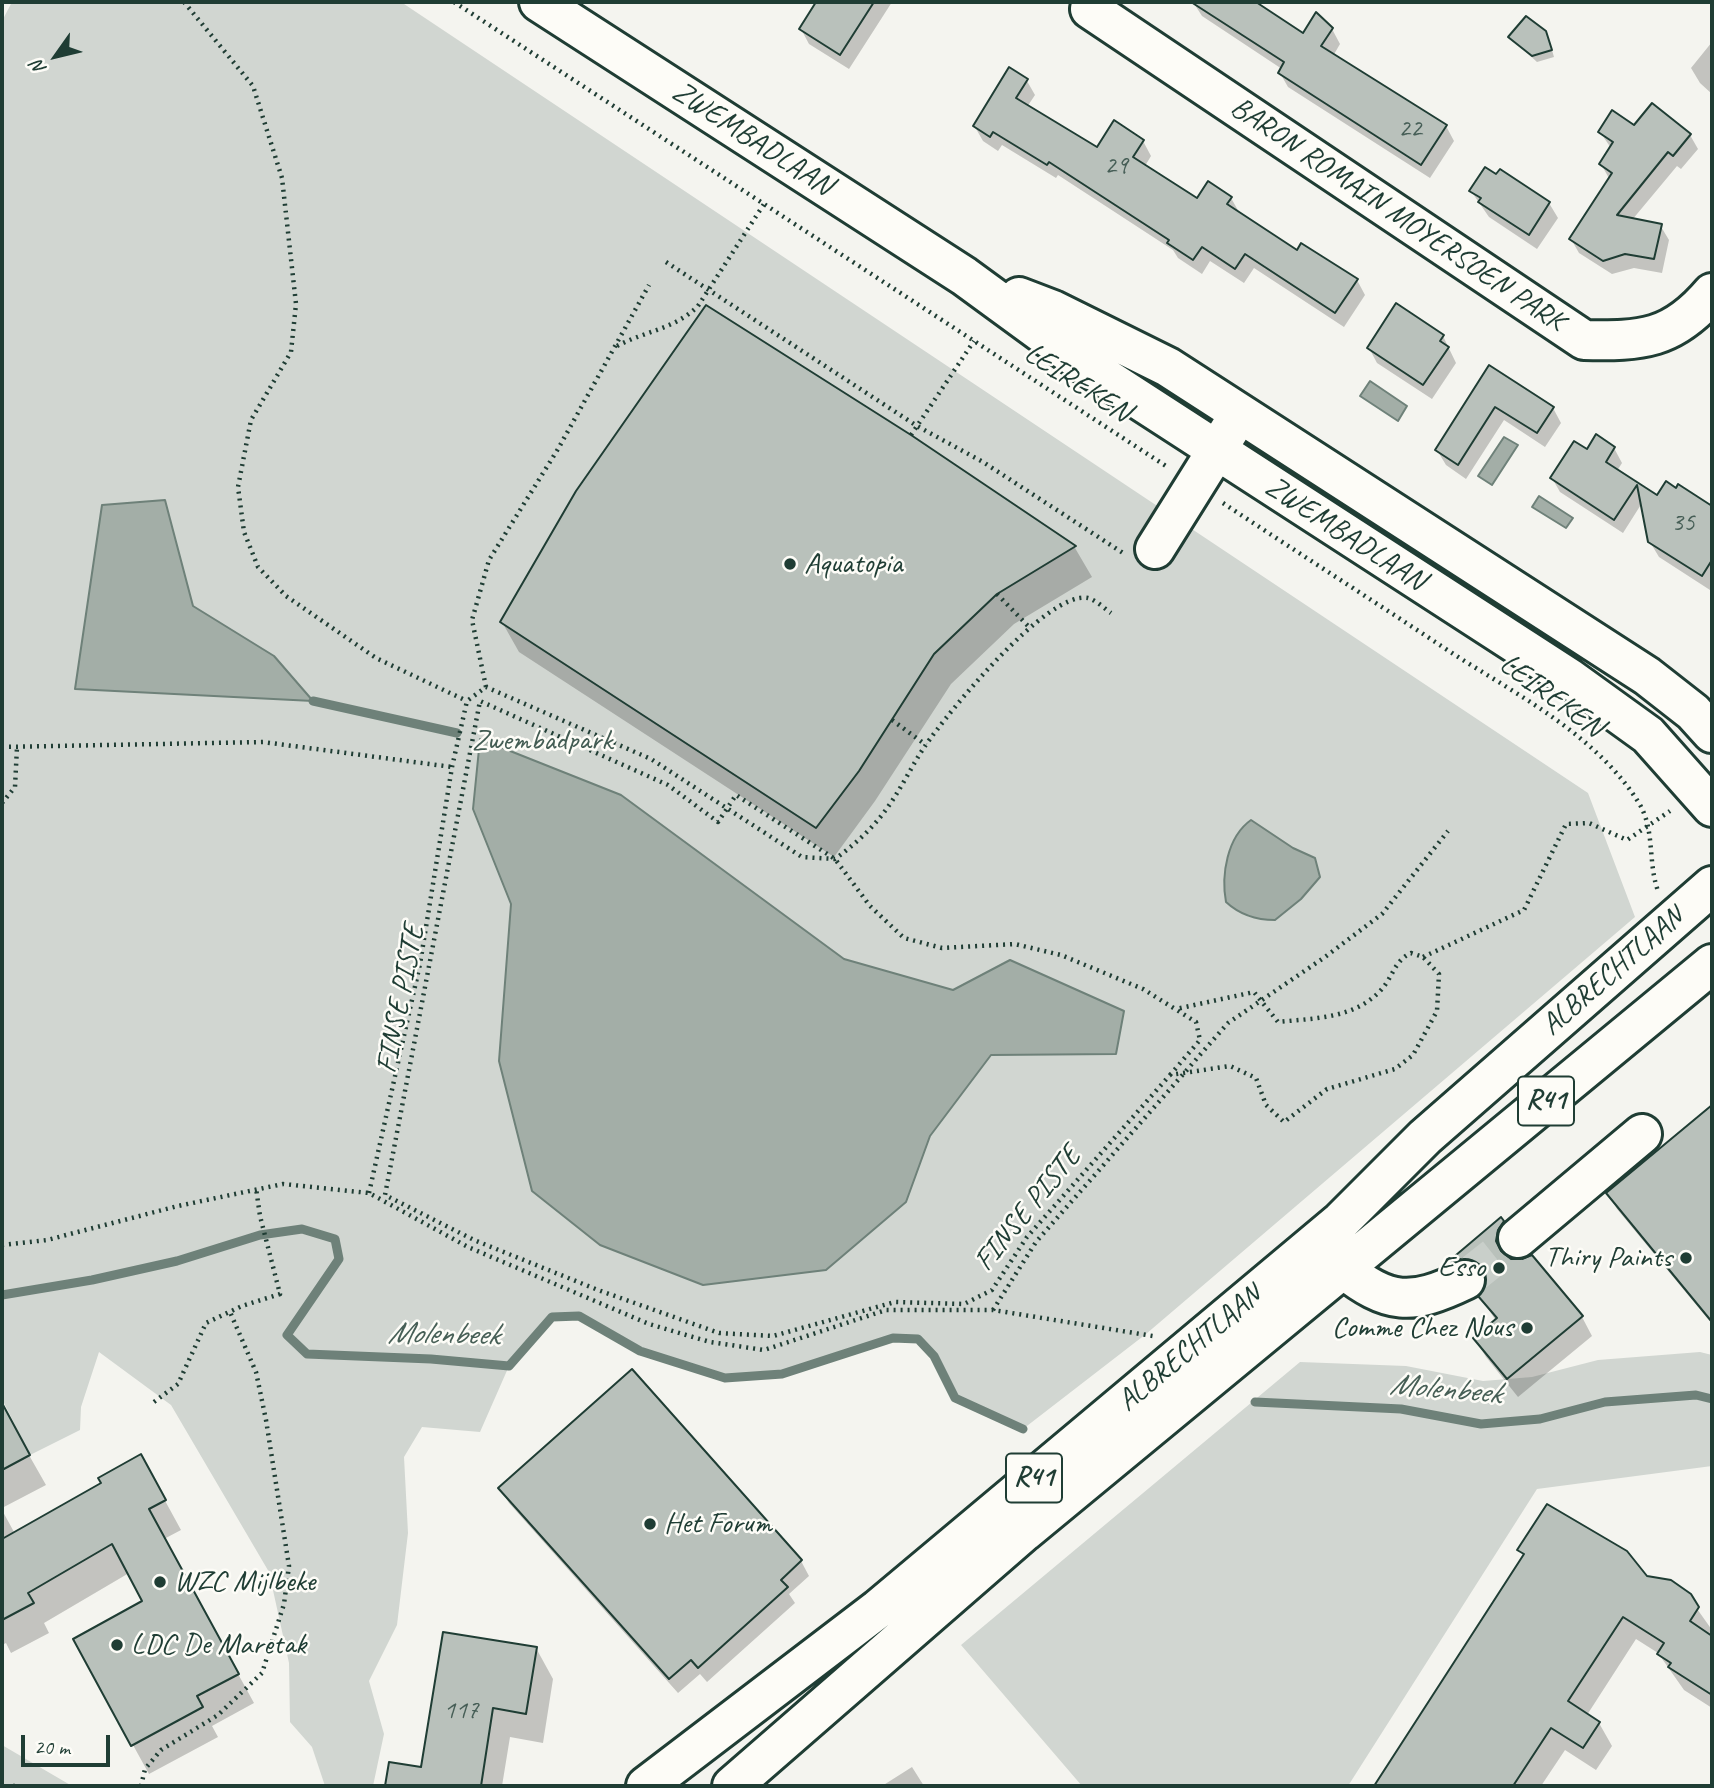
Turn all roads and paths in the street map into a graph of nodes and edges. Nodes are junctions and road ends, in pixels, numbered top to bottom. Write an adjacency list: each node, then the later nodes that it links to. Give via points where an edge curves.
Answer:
1 (184, 2): 25 (path, via 253,86 282,178 295,291 291,352 251,421 238,487 244,532 258,567 286,596 376,658)
2 (454, 2): 5 (path, LEIREKEN)
3 (539, 2): 7 (street, ZWEMBADLAAN)
4 (1090, 9): 10 (street, BARON ROMAIN MOYERSOEN PARK, via 1584,340 1655,337 1701,306)
5 (764, 204): 9 (path); 11 (path, LEIREKEN)
6 (666, 262): 9 (path)
7 (964, 276): 15 (street, ZWEMBADLAAN, via 1087,366); 17 (street, ZWEMBADLAAN, via 1053,310 1168,367)
8 (649, 285): 12 (path)
9 (709, 289): 12 (path, via 687,316); 13 (path)
10 (1712, 293)
11 (974, 341): 13 (path); 16 (path, LEIREKEN)
12 (617, 346): 24 (path, via 489,560 472,620)
13 (917, 426): 14 (path); 18 (path)
14 (911, 435)
15 (1216, 450): 16 (street); 17 (street, via 1231,426 1384,523); 23 (street, ZWEMBADLAAN)
16 (1194, 485): 18 (street); 38 (path, LEIREKEN, via 1559,722 1610,766 1651,827 1627,840 1589,823 1566,824 1524,910)
17 (1409, 522): 22 (street, ZWEMBADLAAN)
18 (1143, 554)
19 (997, 594): 21 (path)
20 (1111, 613): 21 (path, via 1089,598 1072,600)
21 (1030, 628): 28 (path, via 974,684)
22 (1591, 641): 23 (street); 27 (street, ZWEMBADLAAN, via 1647,676)
23 (1569, 678): 34 (street, ZWEMBADLAAN, via 1648,735)
24 (486, 687): 25 (path); 33 (path, via 651,758)
25 (467, 701): 31 (path)
26 (892, 720): 28 (path)
27 (1712, 733)
28 (926, 745): 36 (path, via 885,811)
29 (2, 747): 30 (path)
30 (17, 747): 31 (path, via 263,743); 32 (path, via 15,787)
31 (452, 767): 46 (path, via 421,964)
32 (2, 803)
33 (727, 807): 36 (path, via 802,857); 36 (path, FINSE PISTE, via 736,795); 43 (path, FINSE PISTE, via 718,822 668,785 480,701 385,1195 474,1240 598,1290 719,1333 773,1336 895,1302 964,1304 992,1290 1027,1237)
34 (1712, 807)
35 (1448, 831): 40 (path, via 1382,914)
36 (835, 859): 41 (path, FINSE PISTE, via 870,906 904,938 942,948 1015,944 1061,955 1143,989)
37 (1712, 886): 53 (street, ALBRECHTLAAN / R41, via 1425,1137 1341,1221)
38 (1423, 957): 40 (path, via 1411,953 1401,957 1380,991 1345,1015 1278,1022); 42 (path, via 1439,974 1437,1011 1413,1055 1395,1069 1327,1089 1284,1122 1266,1105 1256,1078 1230,1066)
39 (1712, 964): 49 (street, ALBRECHTLAAN / R41)
40 (1261, 1001): 41 (path, via 1255,992); 42 (path, via 1228,1023)
41 (1176, 1009): 43 (path, FINSE PISTE, via 1196,1022 1200,1040)
42 (1183, 1073): 43 (path); 51 (path, via 1035,1242)
43 (1170, 1075)
44 (1642, 1134): 47 (street)
45 (256, 1188): 46 (path, via 283,1184); 48 (path, via 47,1240); 52 (path, via 280,1294)
46 (369, 1194): 51 (path, via 468,1247 649,1324 710,1342 764,1350 886,1310)
47 (1518, 1238)
48 (2, 1245)
49 (1342, 1268): 50 (street, via 1389,1298 1413,1300); 57 (street, ALBRECHTLAAN / R41, via 880,1654)
50 (1465, 1280)
51 (993, 1310): 53 (path, via 1146,1334)
52 (230, 1312): 54 (path, via 206,1323 178,1384); 55 (path, via 256,1372 266,1420 289,1566 284,1604 262,1673 218,1715 161,1750 145,1769)
53 (1191, 1348): 56 (street, ALBRECHTLAAN / R41, via 878,1609)
54 (154, 1402)
55 (141, 1786)
56 (646, 1786)
57 (732, 1786)

